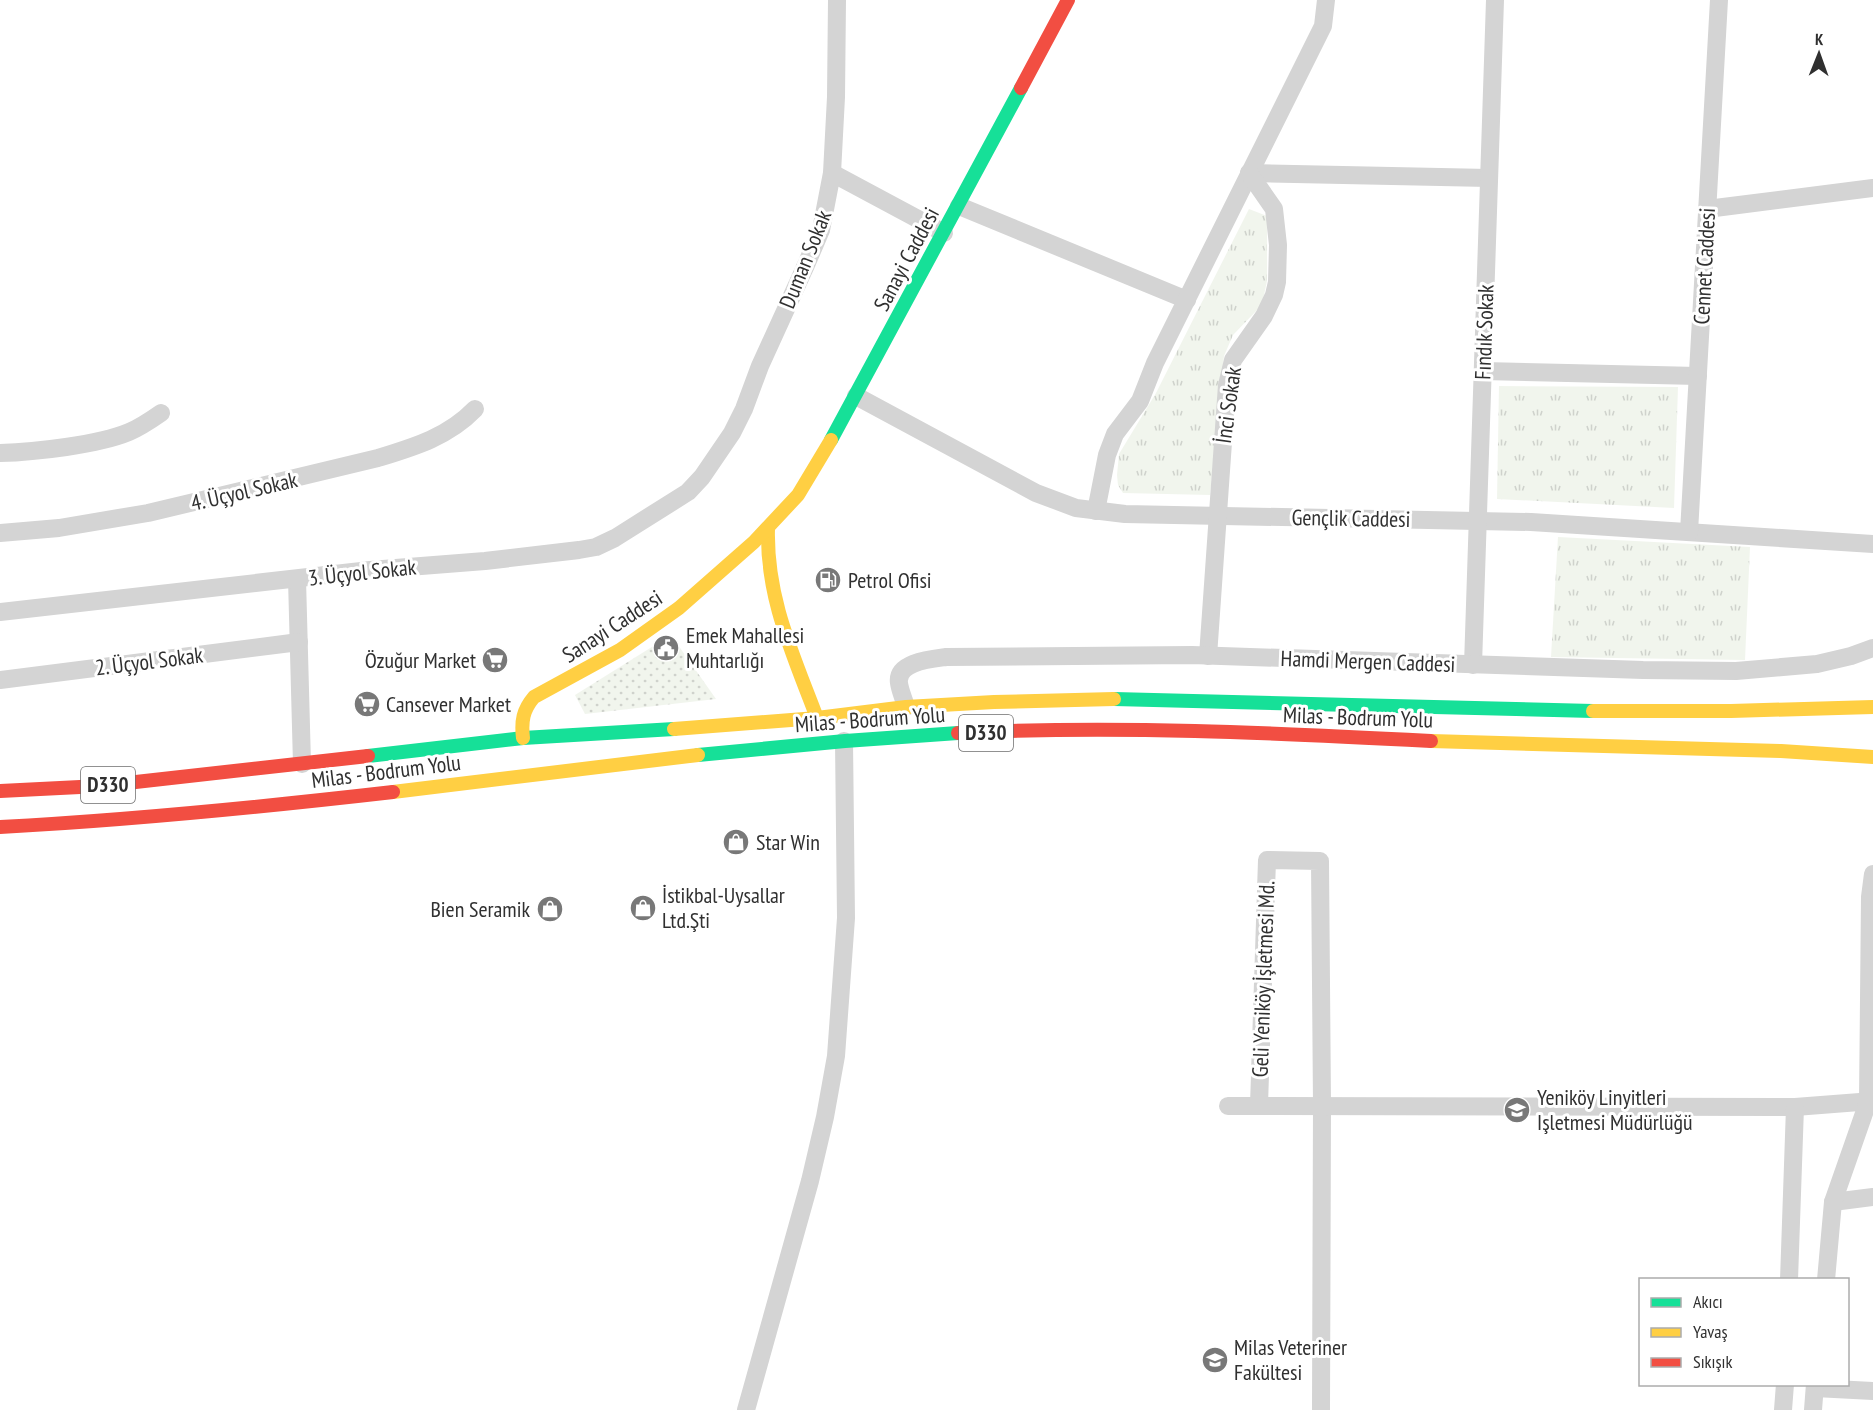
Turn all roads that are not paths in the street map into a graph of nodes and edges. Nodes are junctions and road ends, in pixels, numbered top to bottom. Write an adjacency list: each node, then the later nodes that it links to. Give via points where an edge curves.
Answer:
1 (837, 0): 6 (street, Duman Sokak)
2 (1068, 0): 10 (main road, Sanayi Caddesi)
3 (1326, 0): 7 (street, via 1323,26)
4 (1495, 0): 8 (street, Fındık Sokak)
5 (1719, 0): 11 (street, Cennet Caddesi)
6 (832, 173): 12 (street); 20 (street, Duman Sokak, via 820,230 806,265 744,409)
7 (1250, 173): 8 (street); 13 (street); 22 (street, İnci Sokak, via 1274,209 1277,282 1270,306 1239,349 1229,372)
8 (1489, 178): 14 (street, Fındık Sokak)
9 (1873, 188): 11 (street)
10 (959, 206): 12 (main road, Sanayi Caddesi); 13 (street)
11 (1707, 209): 15 (street, Cennet Caddesi)
12 (944, 233): 16 (main road, Sanayi Caddesi)
13 (1187, 300): 21 (street, via 1140,401 1115,434 1102,471)
14 (1483, 371): 15 (street); 23 (street, Fındık Sokak)
15 (1698, 376): 25 (street, Cennet Caddesi)
16 (856, 396): 21 (street, Gençlik Caddesi, via 1036,493); 24 (main road, Sanayi Caddesi, via 811,476)
17 (475, 409): 26 (street, 4. Üçyol Sokak, via 444,434 378,458 148,513)
18 (162, 412): 19 (street, via 128,433 54,448)
19 (0, 453)
20 (702, 477): 28 (street, 3. Üçyol Sokak, via 677,500 596,547)
21 (1096, 511): 22 (street, Gençlik Caddesi)
22 (1217, 516): 23 (street, Gençlik Caddesi); 32 (street, İnci Sokak)
23 (1478, 520): 25 (street, Gençlik Caddesi); 33 (street, Fındık Sokak)
24 (768, 528): 39 (main road, via 766,554 773,596); 40 (main road, Sanayi Caddesi, via 712,581 647,632 534,697 522,714)
25 (1689, 532): 27 (street, Gençlik Caddesi)
26 (0, 533)
27 (1873, 544)
28 (297, 579): 29 (street, 3. Üçyol Sokak); 30 (street)
29 (0, 612)
30 (299, 642): 34 (street, 2. Üçyol Sokak); 43 (street)
31 (1873, 648): 33 (street, Hamdi Mergen Caddesi, via 1817,664 1736,671)
32 (1208, 656): 33 (street, Hamdi Mergen Caddesi); 36 (street, Hamdi Mergen Caddesi, via 926,659 901,673 898,681)
33 (1473, 665)
34 (0, 680)
35 (1873, 693): 38 (main road)
36 (906, 707): 38 (main road, Milas - Bodrum Yolu / D330, via 1102,699 1580,711); 39 (main road, Milas - Bodrum Yolu / D330)
37 (1873, 707): 38 (main road)
38 (1812, 710)
39 (817, 718): 40 (main road, Milas - Bodrum Yolu / D330)
40 (523, 738): 43 (main road, Milas - Bodrum Yolu / D330)
41 (844, 741): 42 (main road, Milas - Bodrum Yolu / D330, via 1040,730 1143,729); 45 (main road, Milas - Bodrum Yolu / D330, via 679,756 225,812); 59 (street, via 846,918 836,1056 810,1181)
42 (1873, 757)
43 (302, 764): 44 (main road, Milas - Bodrum Yolu / D330, via 100,786)
44 (0, 790)
45 (0, 827)
46 (1873, 874): 47 (street)
47 (1871, 1102): 51 (street, Geli Yeniköy İşletmesi Md.); 53 (street)
48 (1259, 1105): 49 (street, Geli Yeniköy İşletmesi Md.); 49 (street, Geli Yeniköy İşletmesi Md., via 1267,860 1320,861); 50 (street, Geli Yeniköy İşletmesi Md.)
49 (1322, 1105): 51 (street, Geli Yeniköy İşletmesi Md.); 60 (street, Geli Yeniköy İşletmesi Md.)
50 (1228, 1106)
51 (1795, 1107): 54 (street)
52 (1873, 1197): 53 (street)
53 (1833, 1202): 55 (street)
54 (1789, 1278)
55 (1826, 1278)
56 (1785, 1386): 61 (street)
57 (1815, 1386): 58 (street); 62 (street)
58 (1873, 1391)
59 (746, 1410)
60 (1321, 1410)
61 (1783, 1410)
62 (1813, 1410)

